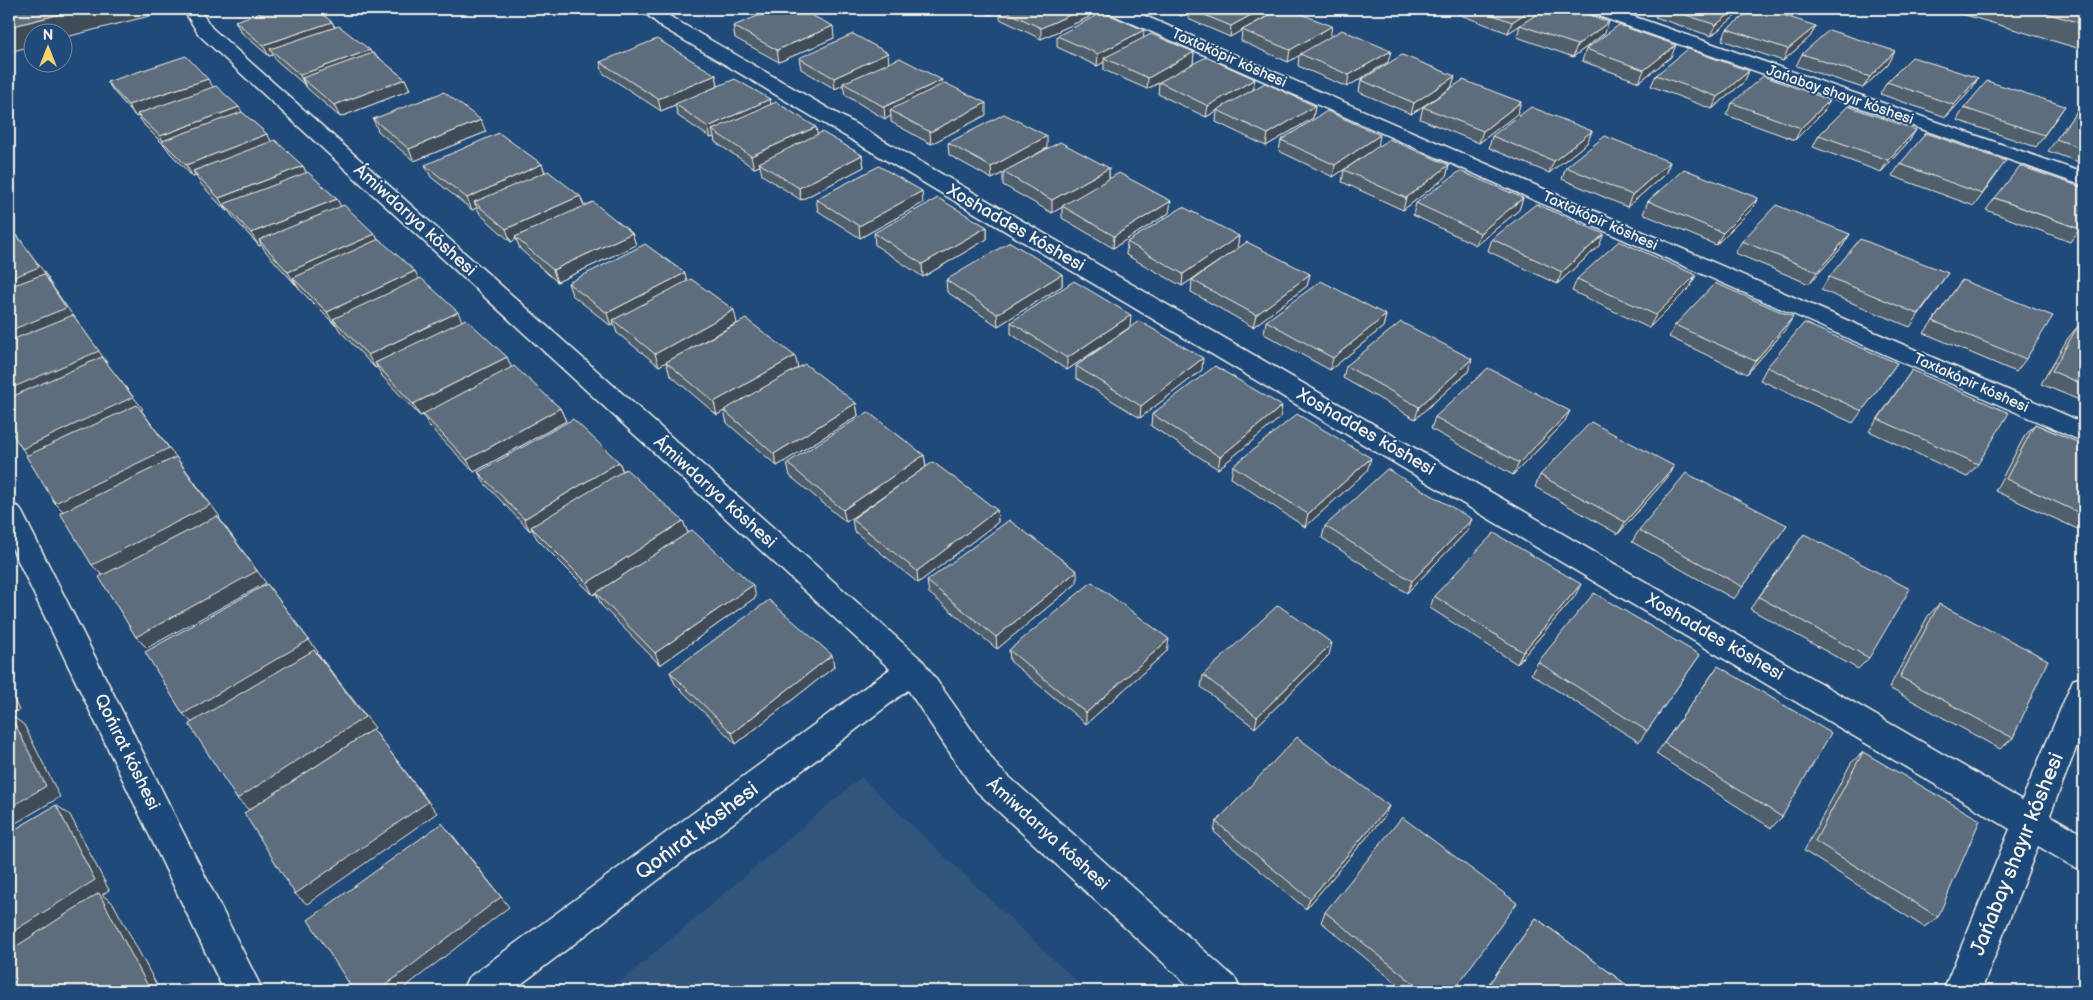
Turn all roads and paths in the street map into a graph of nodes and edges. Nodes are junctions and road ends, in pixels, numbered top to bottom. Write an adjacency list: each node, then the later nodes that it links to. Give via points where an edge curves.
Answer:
1 (191, 9): 8 (street, Ámiwdarıya kóshesi, via 205,31)
2 (649, 9): 10 (street, Xoshaddes kóshesi, via 676,28)
3 (1115, 9): 6 (street, Taxtakópir kóshesi)
4 (1596, 9): 5 (street, Jańabay shayır kóshesi)
5 (2084, 180)
6 (2084, 433)
7 (9, 514): 12 (street, Qońırat kóshesi)
8 (912, 670): 13 (street, Qońırat kóshesi); 14 (street, Ámiwdarıya kóshesi, via 986,778)
9 (2084, 689): 10 (street, Jańabay shayır kóshesi)
10 (2029, 822): 11 (street, Xoshaddes kóshesi); 15 (street, Jańabay shayır kóshesi)
11 (2084, 854)
12 (244, 991)
13 (481, 991)
14 (1222, 991)
15 (1962, 991)

